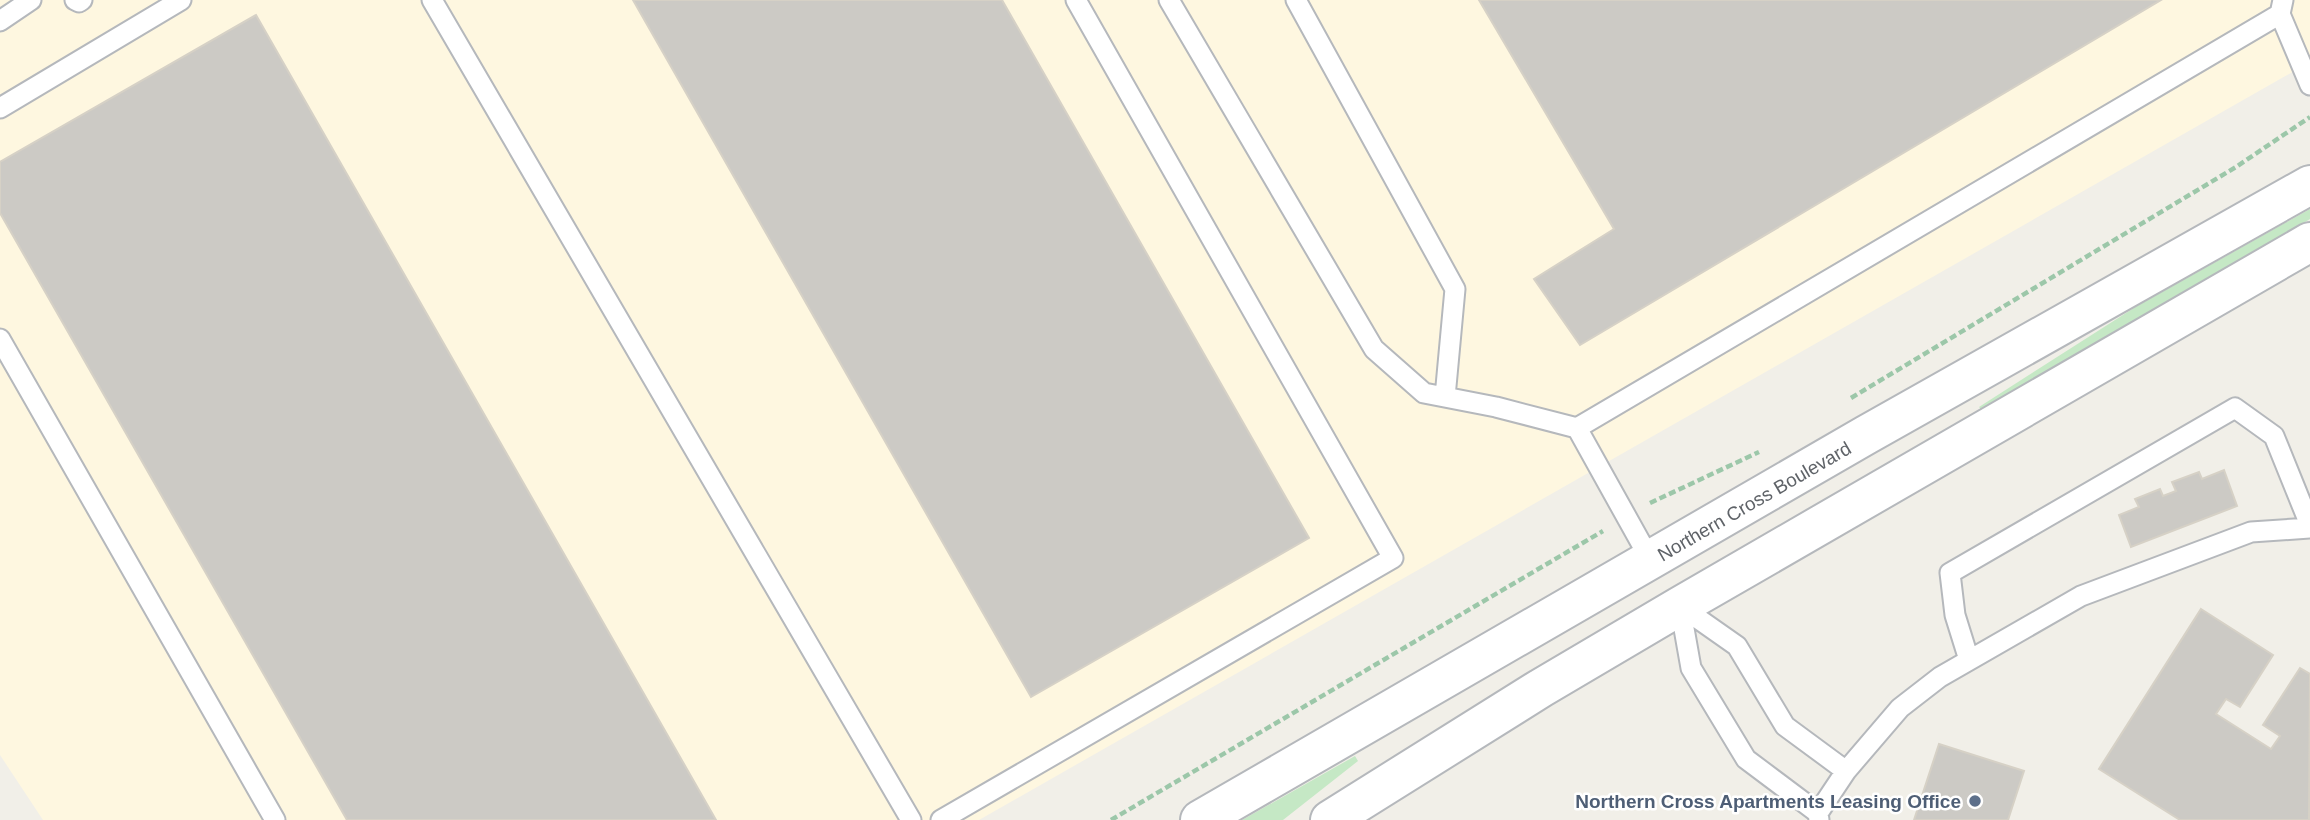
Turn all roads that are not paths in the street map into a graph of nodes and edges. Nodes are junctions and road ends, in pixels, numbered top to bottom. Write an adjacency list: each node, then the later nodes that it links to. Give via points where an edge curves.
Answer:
1 (32, 0): 10 (lane)
2 (75, 0): 3 (lane)
3 (82, 0)
4 (181, 0): 12 (lane)
5 (432, 0): 25 (lane)
6 (1076, 0): 26 (lane, via 1392,558)
7 (1169, 0): 16 (lane, via 1374,349 1424,393)
8 (1296, 0): 16 (lane, via 1455,289)
9 (2281, 7): 11 (lane); 17 (lane)
10 (0, 21)
11 (2310, 85)
12 (0, 108)
13 (2310, 185): 19 (street, Northern Cross Boulevard)
14 (2310, 242): 20 (street)
15 (0, 339): 24 (lane)
16 (1445, 397): 17 (lane)
17 (1577, 428): 19 (lane)
18 (2310, 526): 21 (lane, via 2251,532 2081,596); 21 (lane, via 2274,436 2235,408 1950,573 1955,615)
19 (1651, 561): 20 (street); 27 (street, Northern Cross Boulevard)
20 (1680, 606): 22 (lane, via 1737,646 1785,726); 23 (lane, via 1691,668 1746,759); 28 (street)
21 (1969, 660): 22 (lane, via 1900,708)
22 (1846, 771): 23 (lane)
23 (1818, 817)
24 (275, 820)
25 (911, 820)
26 (942, 820)
27 (1200, 820)
28 (1330, 820)

